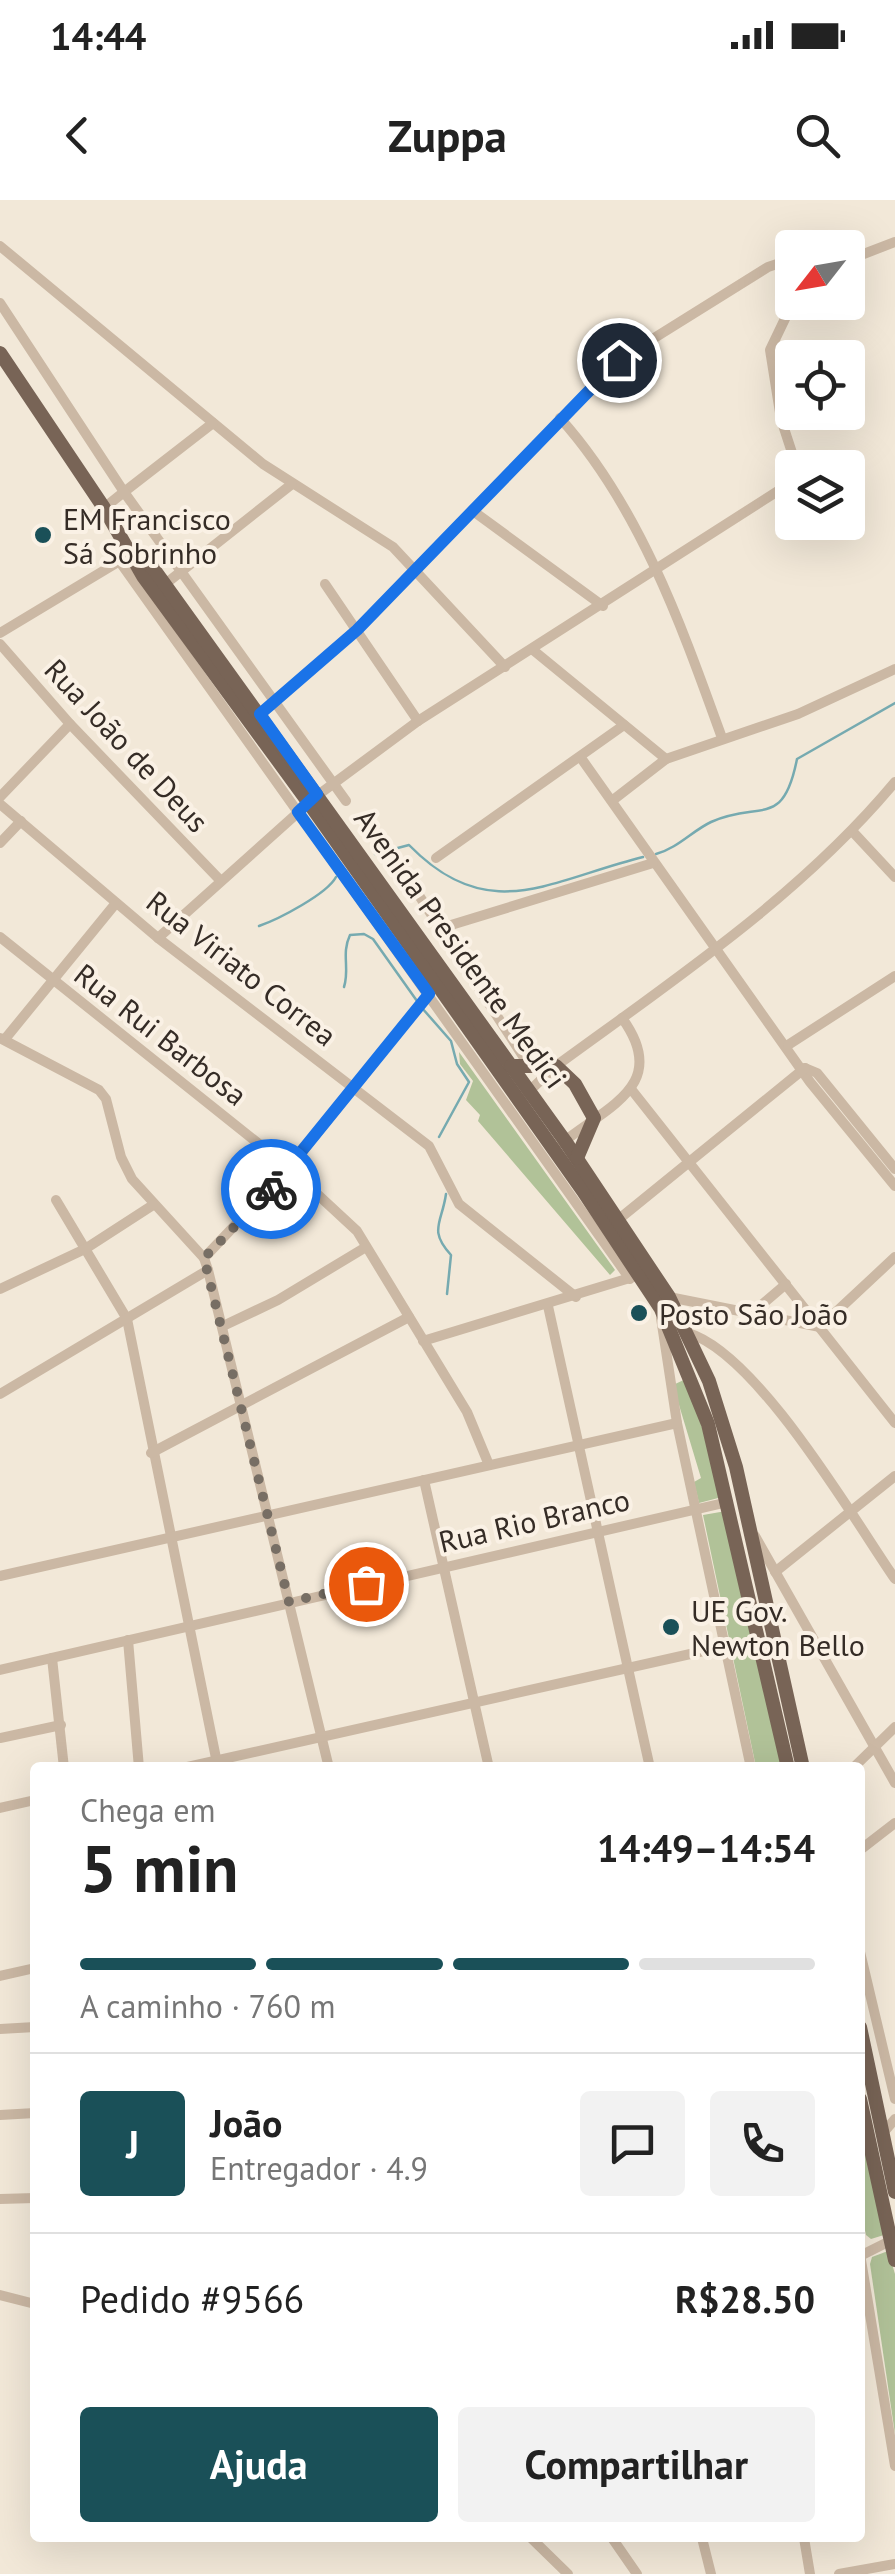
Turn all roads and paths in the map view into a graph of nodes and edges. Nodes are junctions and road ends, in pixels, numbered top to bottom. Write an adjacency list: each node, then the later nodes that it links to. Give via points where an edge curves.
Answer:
1 (895, 242): 3 (street)
2 (0, 246): 4 (street)
3 (865, 253)
4 (12, 256): 5 (street); 11 (street)
5 (0, 265)
6 (775, 265): 10 (street, via 619,360)
7 (0, 303): 14 (street)
8 (782, 320): 12 (street, via 770,350)
9 (0, 353): 16 (main road)
10 (560, 418): 17 (street); 20 (street, via 597,464)
11 (213, 423): 13 (street); 14 (street)
12 (790, 450)
13 (292, 484): 19 (street, via 369,530); 21 (street)
14 (124, 492): 16 (street); 21 (street)
15 (775, 493): 20 (street)
16 (104, 508): 18 (main road)
17 (474, 511): 19 (street); 24 (street)
18 (126, 558): 23 (main road, Avenida Presidente Medici, via 153,568); 26 (street); 44 (main road, Avenida Presidente Medici)
19 (416, 569): 25 (street); 29 (street)
20 (656, 571): 24 (street); 36 (street)
21 (181, 572): 23 (street); 31 (street)
22 (325, 584): 25 (street)
23 (164, 585): 32 (main road, Avenida Presidente Medici)
24 (602, 606): 28 (street)
25 (357, 630): 31 (street); 33 (street)
26 (0, 633)
27 (0, 644): 34 (street, Rua João de Deus)
28 (533, 650): 29 (street); 35 (street)
29 (505, 667): 33 (street)
30 (895, 669): 36 (street, via 798,714)
31 (272, 702): 32 (street); 39 (street)
32 (260, 714): 44 (main road, Avenida Presidente Medici)
33 (418, 721): 39 (street)
34 (70, 724): 41 (street); 53 (street, Rua João de Deus)
35 (624, 725): 37 (street); 38 (street)
36 (722, 738): 38 (street)
37 (581, 758): 42 (street); 48 (street)
38 (666, 758): 42 (street)
39 (330, 782): 43 (street); 44 (street)
40 (895, 782): 46 (street)
41 (0, 800): 45 (street, Rua Viriato Correa)
42 (613, 800): 50 (street)
43 (346, 801)
44 (308, 803): 53 (street); 63 (street); 67 (main road, Avenida Presidente Medici); 73 (main road, Avenida Presidente Medici)
45 (21, 821): 47 (street); 55 (street, Rua Viriato Correa)
46 (853, 832): 51 (street); 59 (street)
47 (0, 843)
48 (436, 858)
49 (895, 858): 51 (street)
50 (652, 862): 56 (street); 59 (street)
51 (884, 865): 52 (street)
52 (895, 877)
53 (219, 879): 58 (street)
54 (409, 880): 56 (street, Avenida Presidente Medici)
55 (116, 902): 58 (street, Rua Viriato Correa); 61 (street)
56 (438, 929): 69 (street, Avenida Presidente Medici)
57 (0, 937): 61 (street, Rua Rui Barbosa)
58 (158, 938): 71 (street, Rua Viriato Correa)
59 (714, 949): 64 (street); 66 (street)
60 (892, 978): 62 (street); 66 (street)
61 (53, 980): 65 (street); 78 (street, Rua Rui Barbosa)
62 (895, 992)
63 (429, 994): 71 (street); 88 (street)
64 (622, 1018): 68 (street); 72 (street, via 642,1061)
65 (2, 1039): 82 (street, via 99,1090 120,1158)
66 (788, 1045): 70 (street)
67 (511, 1066): 69 (main road); 73 (main road, Avenida Presidente Medici)
68 (556, 1066): 69 (main road); 73 (street); 74 (main road)
69 (531, 1068)
70 (805, 1068): 77 (street); 79 (street, via 817,1073); 80 (street)
71 (355, 1088): 78 (street); 91 (street, Rua Viriato Correa, via 430,1146 459,1204)
72 (630, 1090): 74 (street); 77 (street)
73 (524, 1096): 75 (main road, Avenida Presidente Medici)
74 (594, 1118): 75 (street); 76 (main road)
75 (559, 1145): 76 (main road, Avenida Presidente Medici); 88 (main road, Avenida Presidente Medici)
76 (577, 1158): 83 (main road, Avenida Presidente Medici)
77 (689, 1163): 83 (street); 89 (street)
78 (289, 1168): 84 (street, Rua Rui Barbosa); 87 (street)
79 (895, 1169)
80 (895, 1186)
81 (56, 1200): 85 (street)
82 (153, 1205): 85 (street); 87 (street)
83 (619, 1219): 88 (main road, Avenida Presidente Medici)
84 (366, 1247): 95 (street, Rua Rui Barbosa); 97 (street)
85 (85, 1249): 90 (street); 96 (street)
86 (895, 1257): 98 (street)
87 (206, 1264): 96 (street); 97 (street)
88 (640, 1273): 91 (street); 92 (main road, Avenida Presidente Medici)
89 (786, 1284): 94 (street); 98 (street)
90 (0, 1290)
91 (576, 1297): 93 (street)
92 (665, 1303): 94 (street); 99 (main road, Avenida Presidente Medici); 103 (street, Avenida Presidente Medici)
93 (548, 1306): 100 (street); 105 (street)
94 (752, 1313): 98 (street)
95 (409, 1318): 100 (street, Rua Rui Barbosa); 102 (street)
96 (127, 1319): 101 (street); 106 (street)
97 (223, 1326): 102 (street)
98 (820, 1326): 104 (street)
99 (681, 1335): 108 (main road, Avenida Presidente Medici); 113 (street, via 703,1338 766,1394)
100 (424, 1341): 107 (street, Rua Rui Barbosa, via 467,1412)
101 (0, 1394)
102 (242, 1406): 106 (street); 114 (street)
103 (677, 1423): 105 (street); 112 (street, Avenida Presidente Medici)
104 (895, 1423)
105 (580, 1445): 107 (street); 116 (street)
106 (151, 1454): 117 (street)
107 (489, 1465): 110 (street)
108 (728, 1468): 111 (main road, Avenida Presidente Medici); 115 (main road, Avenida Presidente Medici)
109 (895, 1476): 113 (street)
110 (424, 1480): 114 (street); 118 (street)
111 (728, 1502): 112 (street, Rua Rio Branco); 143 (main road, Avenida Presidente Medici)
112 (695, 1510): 116 (street, Rua Rio Branco); 125 (street, Avenida Presidente Medici)
113 (850, 1513): 119 (street); 121 (street)
114 (270, 1515): 117 (street); 122 (street)
115 (750, 1527): 119 (street); 144 (main road, Avenida Presidente Medici)
116 (598, 1532): 118 (street, Rua Rio Branco); 127 (street)
117 (169, 1539): 120 (street); 123 (street)
118 (442, 1566): 122 (street, Rua Rio Branco); 129 (street)
119 (775, 1572): 134 (street)
120 (0, 1576)
121 (895, 1580)
122 (289, 1602): 123 (street, Rua Rio Branco); 133 (street)
123 (190, 1626): 124 (street, Rua Rio Branco); 137 (street)
124 (128, 1640): 126 (street, Rua Rio Branco); 136 (street)
125 (726, 1646): 127 (street); 142 (street, Avenida Presidente Medici)
126 (52, 1658): 128 (street, Rua Rio Branco); 130 (street)
127 (629, 1668): 129 (street); 141 (street)
128 (0, 1670)
129 (475, 1703): 133 (street); 140 (street)
130 (61, 1725): 132 (street); 135 (street)
131 (895, 1728): 134 (street)
132 (0, 1738)
133 (322, 1738): 138 (street); 139 (street)
134 (874, 1748): 145 (street); 146 (street)
135 (64, 1762)
136 (138, 1762)
137 (217, 1762)
138 (225, 1762)
139 (328, 1762)
140 (488, 1762)
141 (649, 1762)
142 (750, 1762)
143 (787, 1762)
144 (802, 1762)
145 (859, 1762)
146 (895, 1783)
147 (30, 1801): 148 (street)
148 (0, 1808)
149 (895, 1823): 150 (street)
150 (865, 1846)
151 (30, 1969): 153 (street)
152 (865, 1973): 157 (street)
153 (0, 1976)
154 (30, 2027): 155 (street)
155 (0, 2029)
156 (865, 2050): 162 (main road)
157 (895, 2099)
158 (30, 2113): 159 (street)
159 (0, 2115)
160 (865, 2118): 166 (main road)
161 (895, 2120): 162 (street)
162 (883, 2133): 163 (main road)
163 (895, 2192)
164 (0, 2198): 165 (street)
165 (30, 2198)
166 (890, 2207): 167 (main road)
167 (893, 2240): 168 (street); 169 (main road)
168 (865, 2254)
169 (895, 2260)
170 (865, 2286): 173 (street)
171 (0, 2295): 172 (street)
172 (30, 2303)
173 (895, 2466)
174 (535, 2542): 179 (street)
175 (615, 2542): 180 (street)
176 (703, 2542): 181 (street)
177 (805, 2542): 182 (street)
178 (895, 2564): 183 (street)
179 (568, 2574)
180 (636, 2574)
181 (710, 2574)
182 (810, 2574)
183 (839, 2574)

